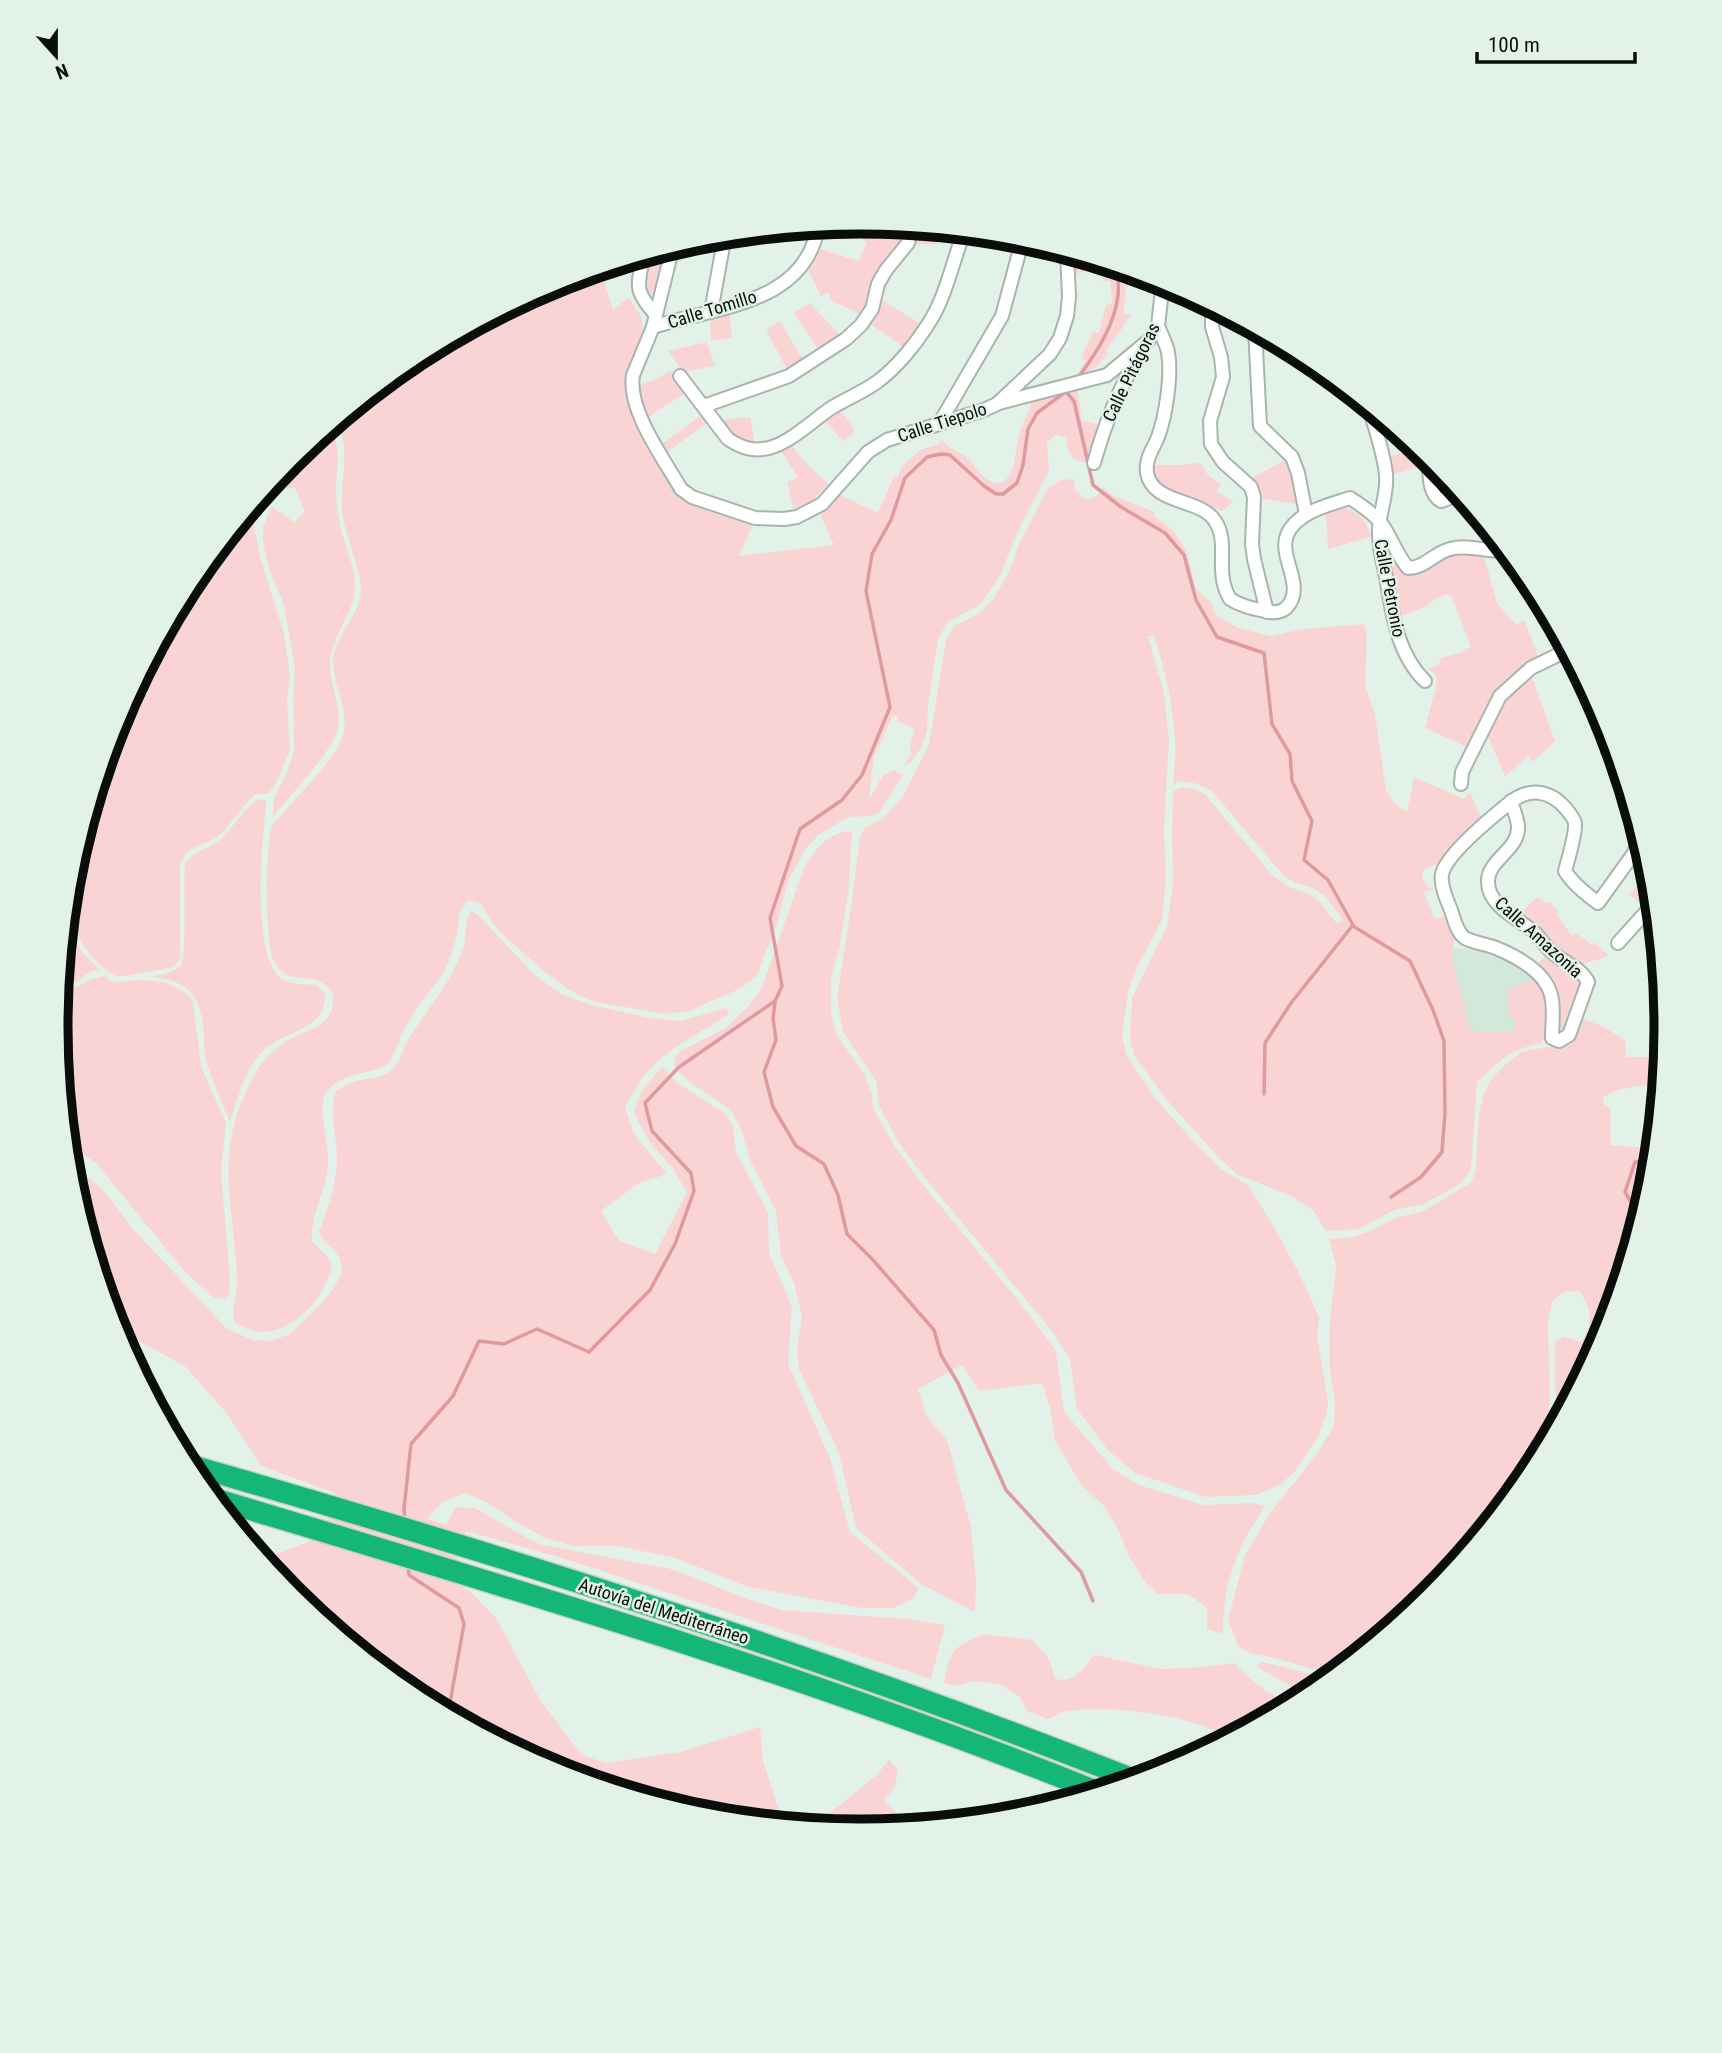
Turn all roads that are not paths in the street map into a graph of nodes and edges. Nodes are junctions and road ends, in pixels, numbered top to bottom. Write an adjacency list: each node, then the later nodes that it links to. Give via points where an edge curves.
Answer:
1 (816, 235): 10 (street, Calle Tomillo, via 805,262 784,284)
2 (910, 235): 18 (street, via 878,284 872,309 846,339 789,376)
3 (961, 241): 18 (street, via 929,324 876,383 762,450 728,439)
4 (724, 246): 10 (street)
5 (1020, 250): 20 (street, via 1002,316)
6 (670, 258): 12 (street, Calle Tiepolo)
7 (1067, 261): 17 (street, via 1069,297 1060,338 1050,354)
8 (641, 265): 12 (street, via 638,288)
9 (1162, 293): 13 (street, Calle Pitágoras)
10 (711, 312): 12 (street, Calle Tomillo)
11 (1212, 316): 27 (street, via 1223,377 1210,421 1211,444 1251,487 1252,544)
12 (655, 321): 20 (street, Calle Tiepolo, via 633,375 633,399 681,489 692,497 755,518 797,517 822,504 868,452 887,440)
13 (1158, 326): 15 (street, Calle Pitágoras); 27 (street, via 1168,351 1169,376 1162,424 1147,463 1150,481 1164,494 1215,520 1222,537 1223,583 1230,600)
14 (1256, 339): 24 (street, via 1260,426 1292,457)
15 (1149, 340): 17 (street, Calle Tiepolo, via 1107,375); 21 (street, Calle Pitágoras, via 1106,421)
16 (680, 376): 18 (street)
17 (999, 403): 20 (street, Calle Tiepolo)
18 (704, 406)
19 (1372, 421): 25 (street, Calle Petronio, via 1386,476)
20 (939, 424)
21 (1094, 463)
22 (1430, 475): 23 (street, via 1435,497 1441,501)
23 (1451, 497)
24 (1306, 514): 25 (street, via 1350,498); 27 (street, via 1286,536 1292,599 1283,610)
25 (1379, 521): 26 (street, via 1408,568 1451,549); 29 (street, Calle Petronio, via 1402,648)
26 (1496, 552)
27 (1267, 612)
28 (1560, 654): 30 (street, via 1531,668 1500,696 1462,772)
29 (1426, 681)
30 (1461, 785)
31 (1511, 801): 31 (street, Calle Amazonia, via 1518,826 1516,839 1492,870 1488,882 1492,897 1588,982 1569,1035 1559,1041 1552,1038 1552,999 1537,973 1497,948 1466,939 1444,892 1442,874 1448,861); 32 (street, Calle Amazonia, via 1534,792 1561,802 1575,824 1565,871 1598,903)
32 (1634, 851)
33 (1645, 913): 34 (street)
34 (1618, 943)
35 (203, 1469): 38 (highway, Autovía del Mediterráneo, via 461,1545 838,1668)
36 (228, 1503): 37 (highway, Autovía del Mediterráneo)
37 (806, 1682): 39 (highway, Autovía del Mediterráneo); 40 (highway, via 831,1702)
38 (1122, 1775)
39 (1084, 1787)
40 (1063, 1793)

